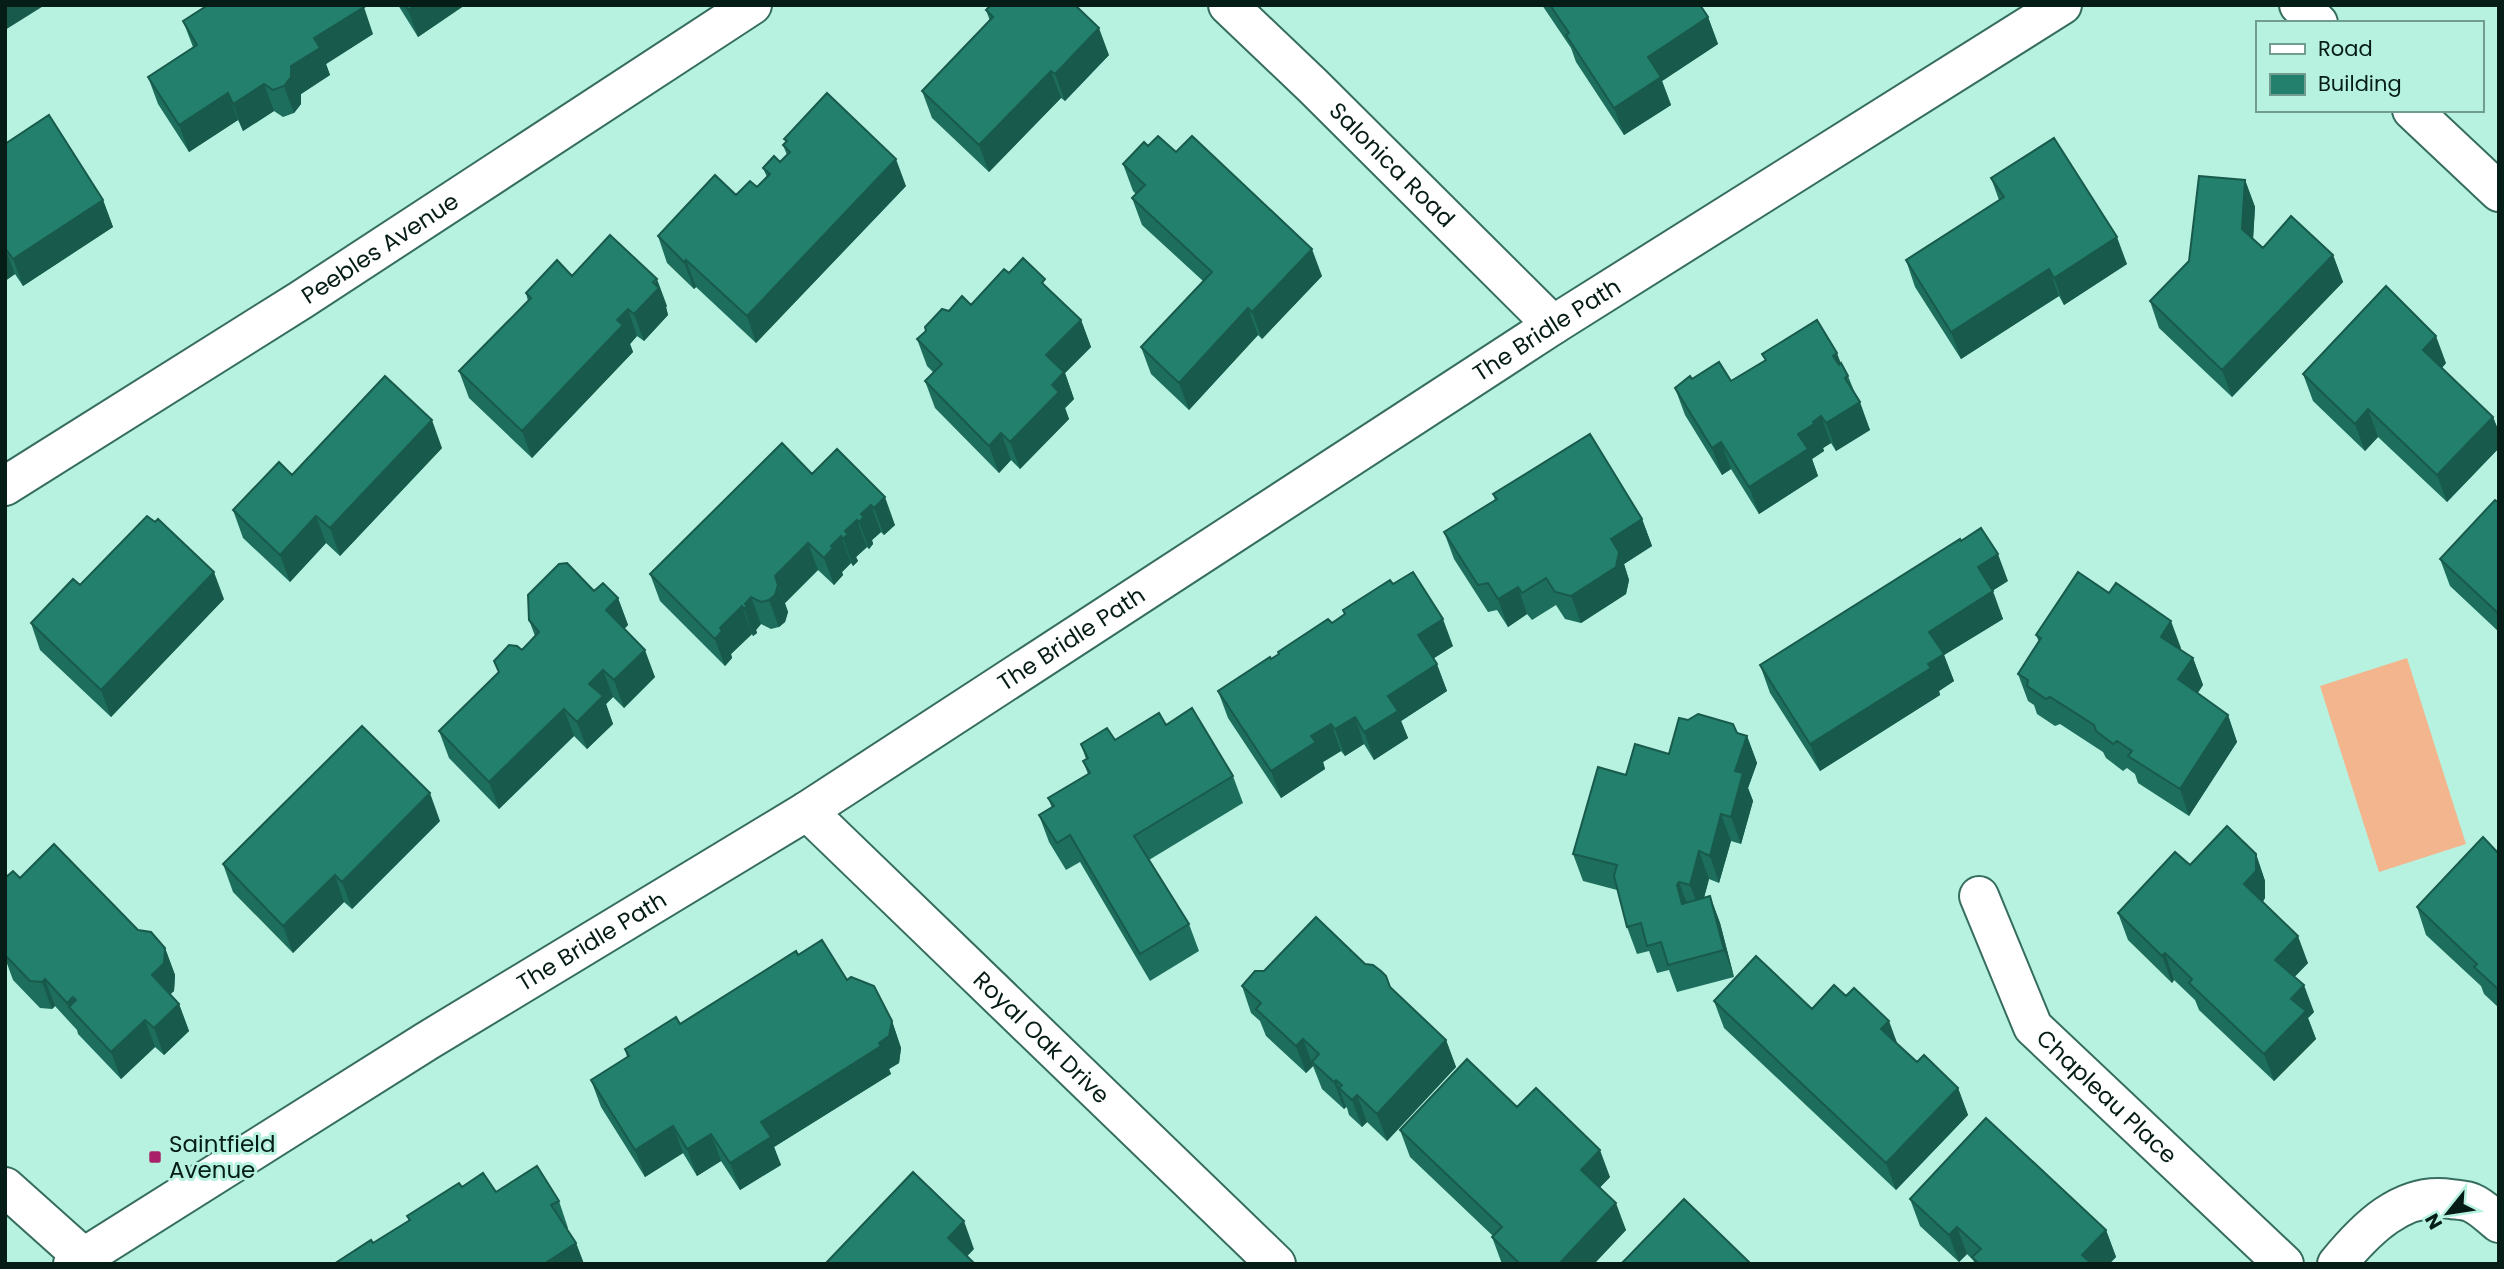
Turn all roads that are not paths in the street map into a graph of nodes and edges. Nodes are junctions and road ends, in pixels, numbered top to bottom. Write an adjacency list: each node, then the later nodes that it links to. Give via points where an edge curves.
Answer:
1 (752, 5): 9 (street, Peebles Avenue, via 301,300)
2 (1228, 5): 8 (street, Salonica Road)
3 (2062, 5): 8 (street, The Bridle Path)
4 (2299, 5): 5 (street)
5 (2316, 21)
6 (2414, 112): 7 (street)
7 (2499, 192)
8 (1553, 326): 10 (street, The Bridle Path)
9 (5, 486)
10 (807, 811): 14 (street, The Bridle Path, via 427,1041); 15 (street, Royal Oak Drive)
11 (1979, 896): 16 (street, Chapleau Place, via 2033,1027)
12 (5, 1187): 14 (street)
13 (2499, 1223): 17 (street, via 2472,1202 2416,1201 2383,1216)
14 (82, 1262)
15 (1276, 1264)
16 (2284, 1264)
17 (2337, 1264)

